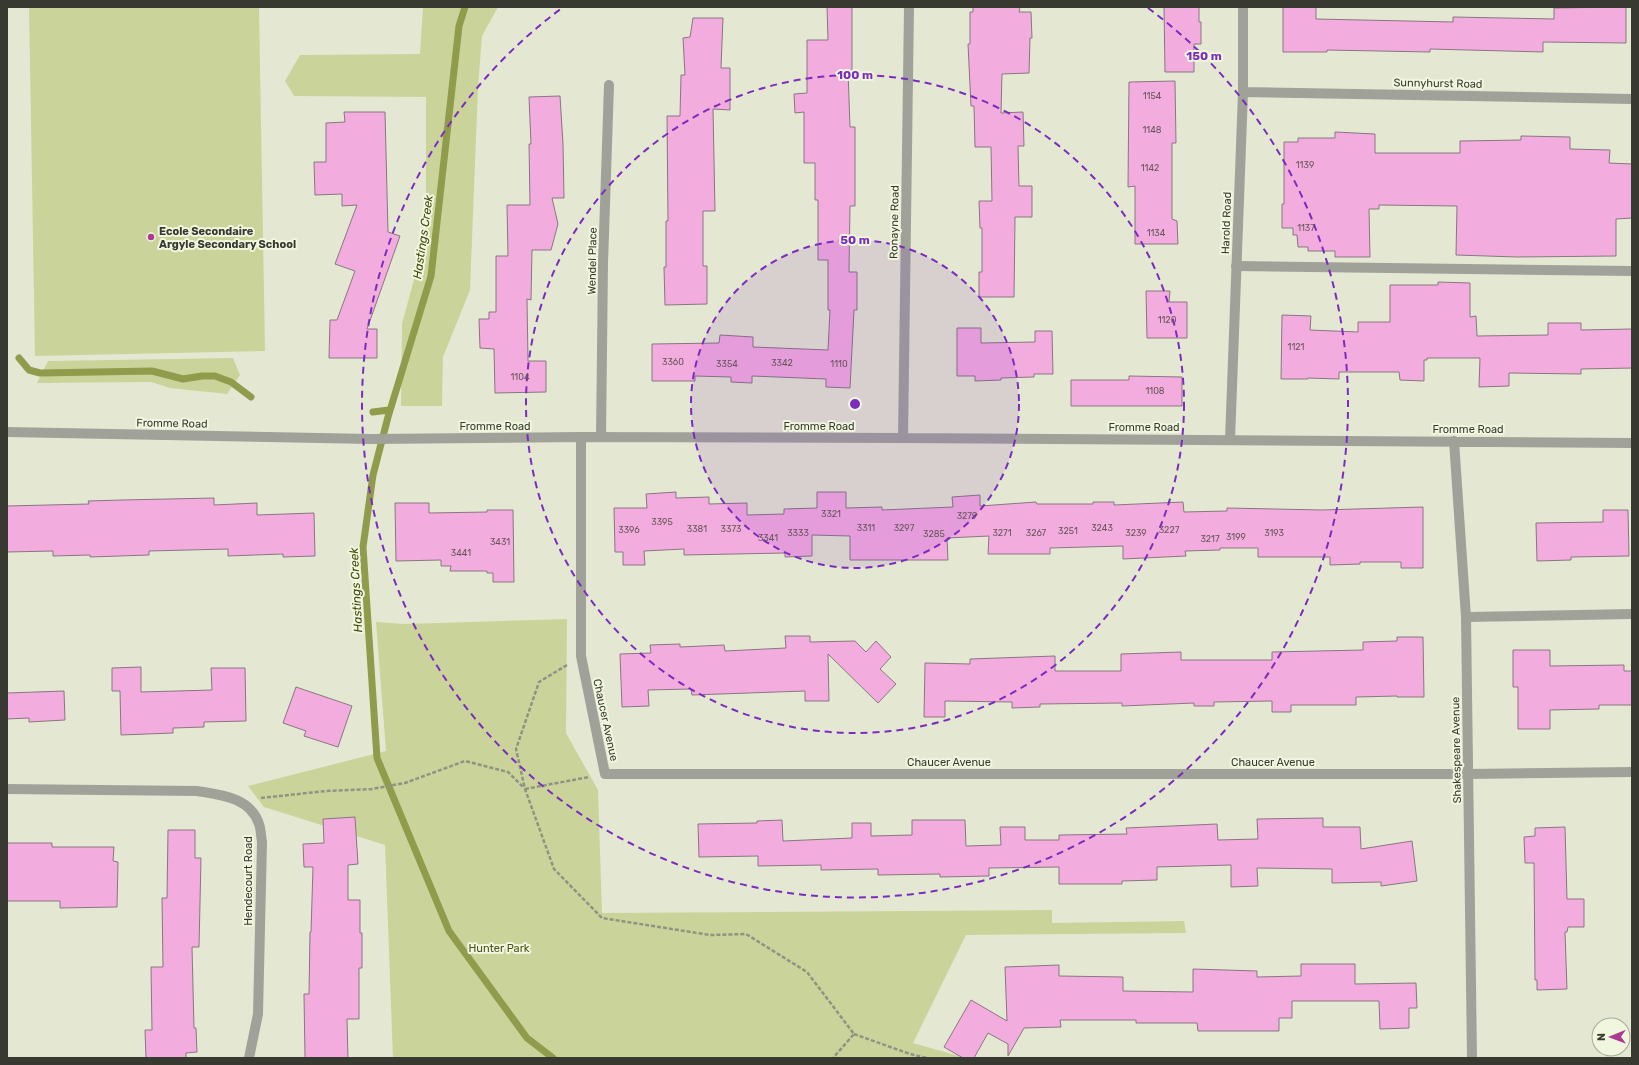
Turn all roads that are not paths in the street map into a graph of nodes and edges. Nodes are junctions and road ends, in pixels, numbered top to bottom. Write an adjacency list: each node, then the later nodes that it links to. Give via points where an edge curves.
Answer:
1 (909, 7): 11 (street, Ronayne Road)
2 (1243, 7): 4 (street, Harold Road)
3 (609, 85): 10 (street, Wendel Place)
4 (1243, 92): 5 (street, Sunnyhurst Road); 6 (street, Harold Road)
5 (1632, 99)
6 (1236, 266): 7 (street); 12 (street, Harold Road)
7 (1632, 271)
8 (7, 432): 9 (street, Fromme Road, via 371,439)
9 (581, 437): 10 (street, Fromme Road); 18 (street, Chaucer Avenue, via 581,656 605,774)
10 (601, 437): 11 (street, Fromme Road)
11 (903, 438): 12 (street, Fromme Road)
12 (1230, 440): 13 (street, Fromme Road)
13 (1454, 441): 14 (street, Fromme Road); 16 (street, Shakespeare Avenue)
14 (1632, 443)
15 (1632, 614): 16 (street)
16 (1466, 617): 18 (street, Shakespeare Avenue)
17 (1632, 772): 18 (street, Chaucer Avenue)
18 (1469, 774): 21 (street, Shakespeare Avenue)
19 (7, 789): 20 (street, Hendecourt Road, via 197,791 227,795 249,806 259,824 262,842 258,1014)
20 (250, 1058)
21 (1472, 1058)

